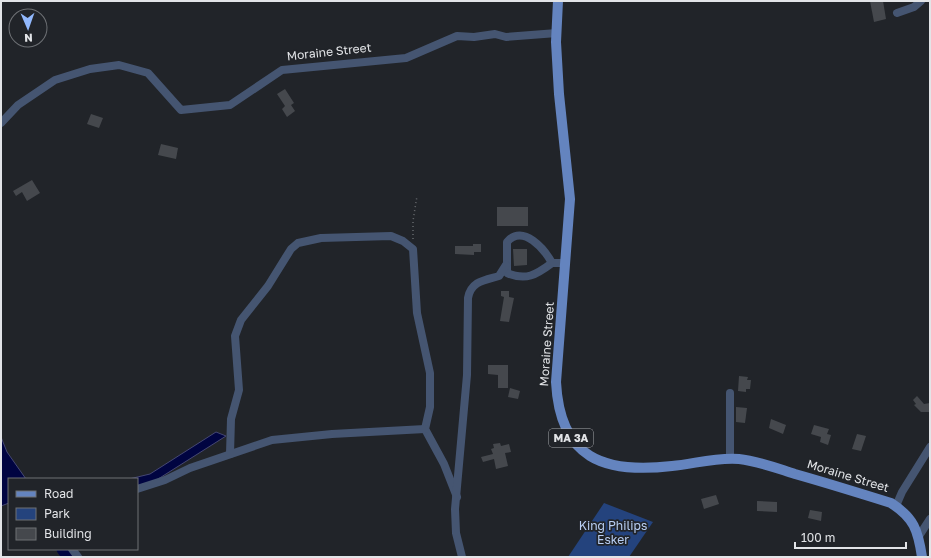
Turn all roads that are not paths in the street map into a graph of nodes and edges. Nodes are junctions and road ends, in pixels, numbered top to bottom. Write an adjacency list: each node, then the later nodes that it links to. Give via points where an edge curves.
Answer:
1 (558, 1): 4 (main road, MA 3A)
2 (921, 1): 3 (street, via 914,7)
3 (897, 13)
4 (556, 36): 5 (street, Moraine Street, via 457,36 406,58 282,70 230,105 181,110 148,73 119,65 90,69 55,80 18,105); 6 (main road, Moraine Street / MA 3A, via 561,118 570,187)
5 (1, 123)
6 (566, 263): 7 (street); 13 (main road, Moraine Street / MA 3A, via 556,365 557,395 563,423 578,447 592,458 624,468 648,468)
7 (552, 264): 8 (street, via 538,274 526,278 507,273); 8 (street, via 544,249 537,243 529,238 517,236 510,238 508,242)
8 (506, 265): 15 (street, via 499,276 476,284 470,290 467,375)
9 (730, 393): 13 (street)
10 (425, 429): 12 (street, via 289,437); 12 (street, via 430,407 430,373 417,313 413,249 403,241 390,236 321,238 298,243 291,249 268,286 241,320 235,336 239,390 231,419); 15 (street, via 442,458)
11 (930, 447): 16 (street)
12 (230, 454): 14 (street)
13 (730, 459): 16 (main road, Moraine Street / MA 3A, via 767,465)
14 (138, 490)
15 (457, 498): 19 (street, via 456,533)
16 (896, 506): 18 (main road, Moraine Street / MA 3A, via 908,516)
17 (930, 518): 18 (street)
18 (918, 536): 20 (main road, Moraine Street / MA 3A)
19 (462, 557)
20 (922, 557)

